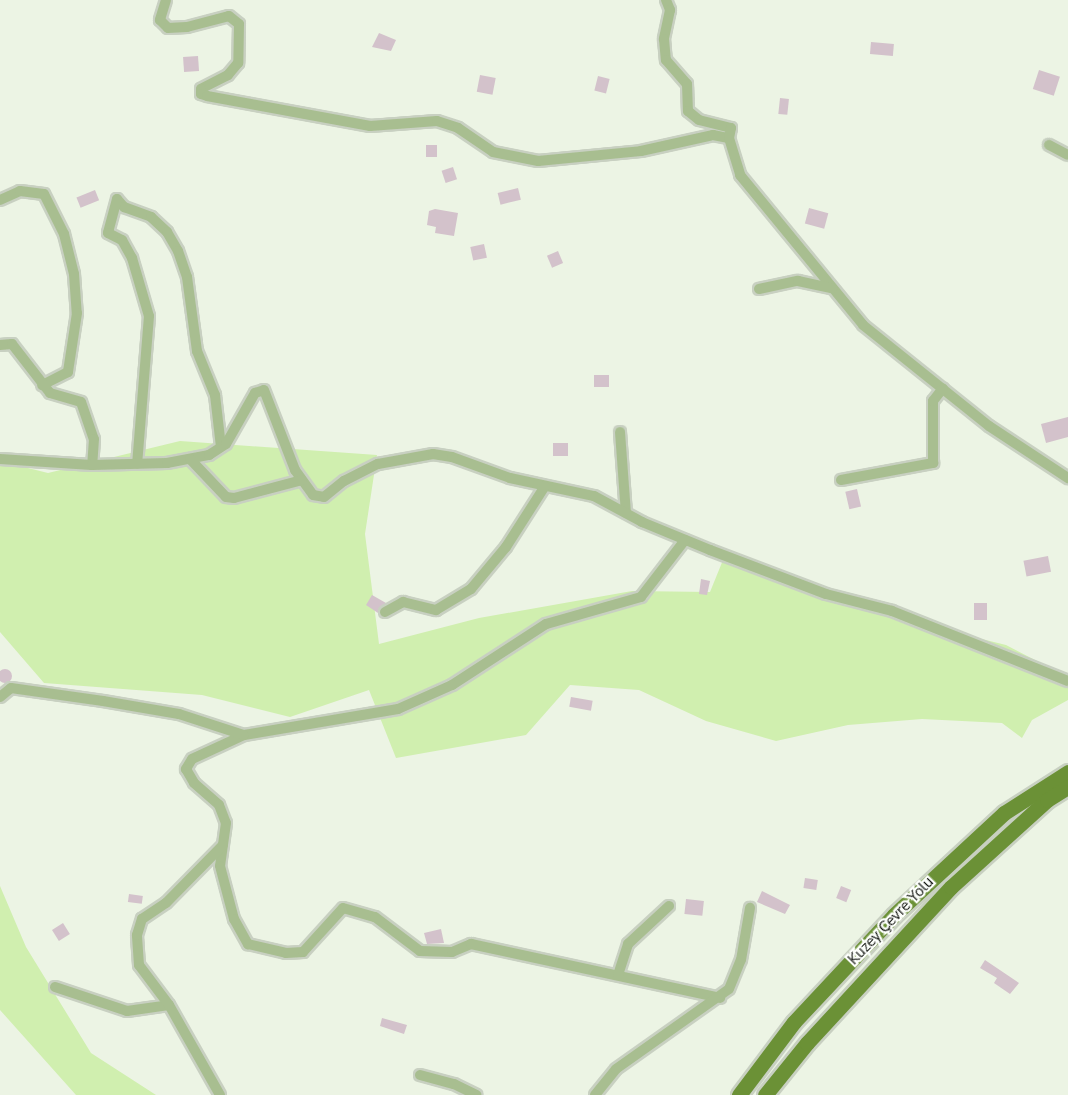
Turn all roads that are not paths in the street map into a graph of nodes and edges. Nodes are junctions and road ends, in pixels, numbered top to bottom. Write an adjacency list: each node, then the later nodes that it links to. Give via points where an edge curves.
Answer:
1 (166, 0): 3 (street, via 160,20 168,28 229,16 239,24 238,63 228,75 201,89 201,94 207,96 370,126 437,121 458,128 493,152 538,161 641,151 713,135)
2 (666, 0): 3 (street, via 670,10 664,39 666,60 687,84 688,111 699,120 731,128)
3 (729, 138): 7 (street, via 740,175)
4 (1049, 145): 5 (street)
5 (1068, 155)
6 (0, 200): 10 (street, via 20,191 44,195 64,234 74,274 77,313 68,372)
7 (832, 288): 8 (street, via 798,280); 11 (street, via 874,335)
8 (759, 290)
9 (0, 345): 10 (street, via 12,344)
10 (42, 385): 17 (street, via 50,393 81,402 94,439)
11 (943, 388): 18 (street, via 1017,447); 20 (street, via 933,401 933,463)
12 (620, 432): 22 (street)
13 (221, 447): 15 (street, via 209,455); 16 (street, via 215,395 197,351 187,277 178,251 167,232 150,217 124,207 117,199 108,233 122,240 132,258 149,316); 19 (street, via 255,393 264,390)
14 (0, 459): 17 (street)
15 (190, 459): 16 (street); 19 (street, via 226,497)
16 (137, 464): 17 (street)
17 (92, 465)
18 (1068, 478)
19 (302, 480): 21 (street, via 313,495 324,497 344,481 378,464 433,454)
20 (840, 480)
21 (545, 486): 22 (street, via 594,496); 24 (street, via 506,547 471,590 435,610 403,602)
22 (626, 513): 23 (street)
23 (685, 540): 25 (street, via 825,594 892,611); 27 (street, via 641,597 546,624 452,686 398,709)
24 (385, 612)
25 (1068, 681)
26 (0, 696): 27 (street, via 11,688 104,701 179,714)
27 (244, 735): 30 (street, via 192,759 186,769 194,783 219,805 226,823)
28 (1068, 772): 41 (main road, Kuzey Çevre Yolu, via 1004,813 894,915 794,1022)
29 (1068, 787): 42 (main road, Kuzey Çevre Yolu, via 1047,800 951,887 807,1043)
30 (223, 845): 33 (street, via 220,866 234,919 248,944 286,953 303,952 343,908 375,917 420,951 452,952 471,944); 36 (street, via 181,889 142,919 137,935 140,965)
31 (669, 906): 33 (street, via 628,944)
32 (750, 908): 35 (street, via 741,960 729,989)
33 (618, 975): 35 (street)
34 (55, 987): 36 (street, via 127,1011)
35 (720, 998): 40 (street, via 616,1069)
36 (170, 1005): 38 (street)
37 (420, 1075): 39 (street)
38 (220, 1095)
39 (477, 1095)
40 (595, 1095)
41 (739, 1095)
42 (765, 1095)

